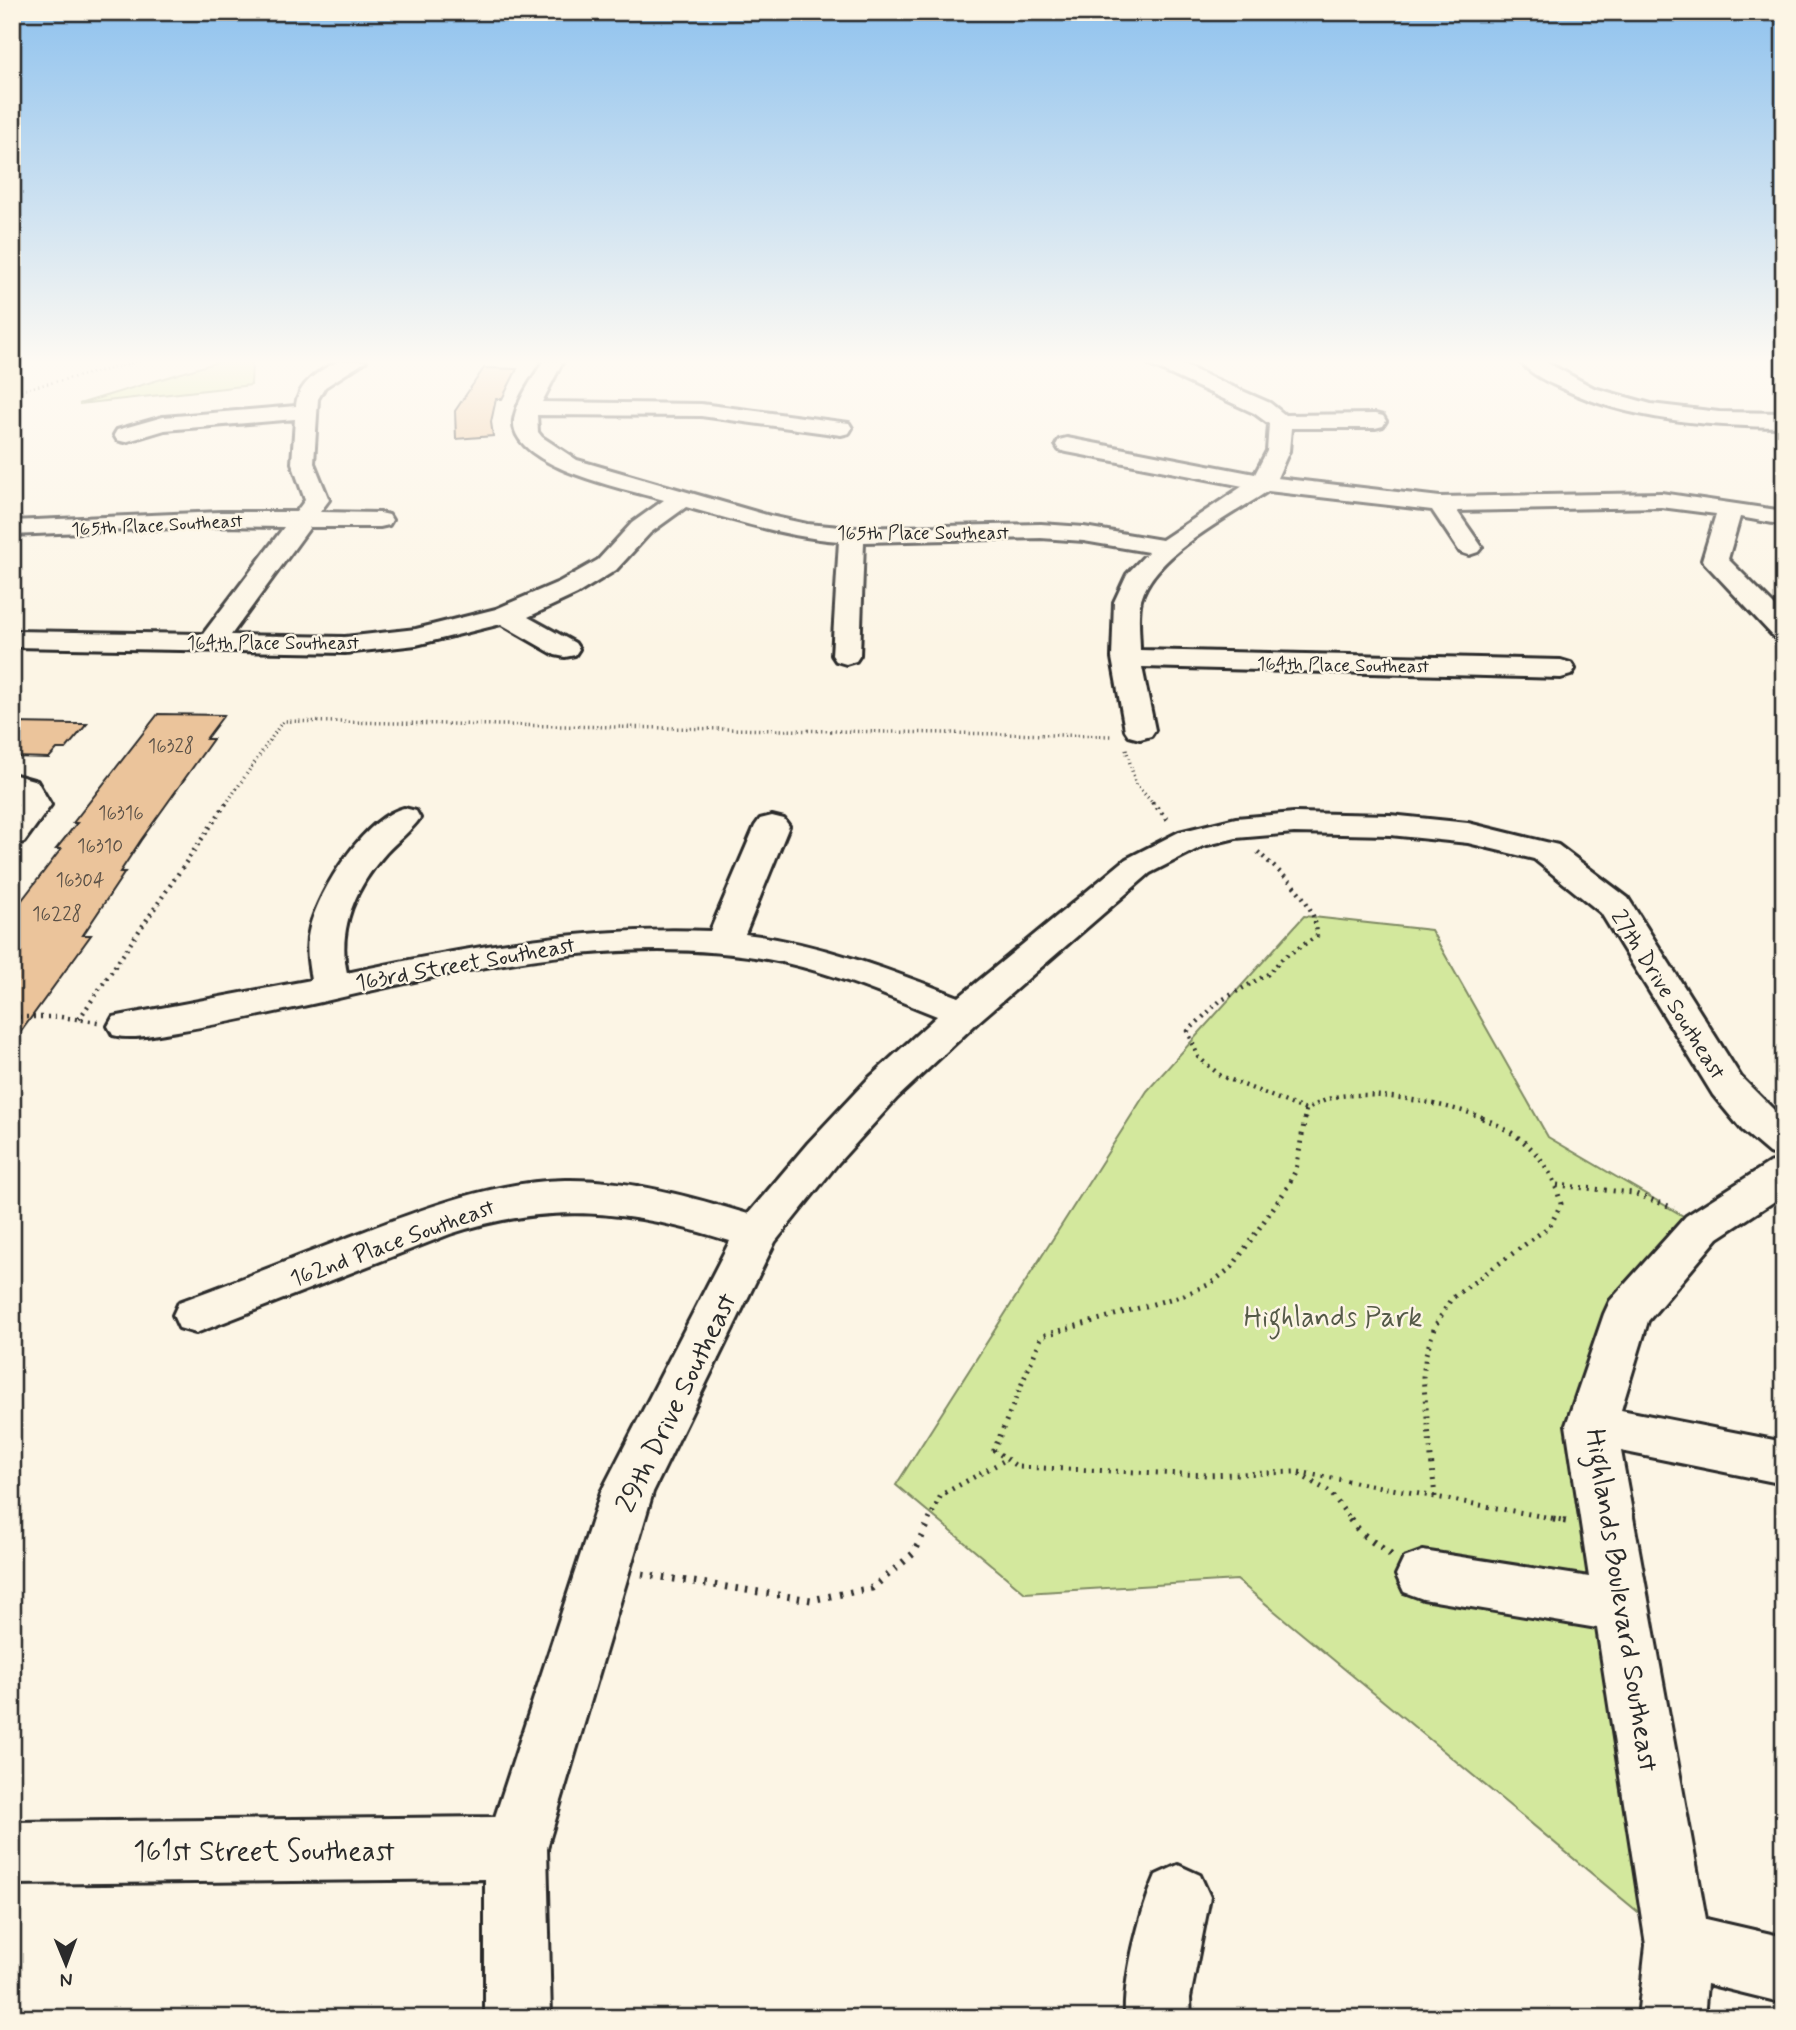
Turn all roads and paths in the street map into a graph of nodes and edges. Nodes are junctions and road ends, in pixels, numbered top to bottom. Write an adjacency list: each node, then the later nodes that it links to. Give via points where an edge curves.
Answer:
1 (303, 456): 10 (street, via 317,500)
2 (550, 456): 6 (street, 165th Place Southeast)
3 (1125, 456): 5 (street)
4 (1276, 456): 5 (street)
5 (1264, 482): 7 (street); 15 (street)
6 (681, 499): 13 (street, 165th Place Southeast, via 765,523); 16 (street, 164th Place Southeast, via 641,528 607,565)
7 (1440, 504): 8 (street, via 1661,500); 14 (street)
8 (1730, 508): 9 (street); 17 (street, via 1715,560)
9 (1784, 518)
10 (303, 520): 11 (street, 165th Place Southeast); 12 (street, 165th Place Southeast); 19 (street)
11 (380, 520)
12 (12, 528)
13 (852, 535): 15 (street, 165th Place Southeast, via 1041,531); 21 (street)
14 (1469, 547)
15 (1167, 548): 22 (street, via 1140,574 1127,602)
16 (505, 615): 19 (street, 164th Place Southeast, via 416,637 345,645); 20 (street)
17 (1784, 631)
18 (12, 639): 19 (street, 164th Place Southeast)
19 (211, 643)
20 (565, 649)
21 (846, 655)
22 (1126, 658): 23 (street, 164th Place Southeast); 24 (street)
23 (1561, 669)
24 (1134, 733): 30 (path, via 1125,746 1136,785); 36 (path, via 283,722)
25 (24, 795): 29 (street)
26 (404, 818): 33 (street, via 381,837 348,878 330,918 325,951)
27 (772, 825): 32 (street)
28 (1236, 828): 30 (street, 29th Drive Southeast); 31 (street, 29th Drive Southeast, via 1294,823 1390,825 1468,833); 38 (path, via 1308,904 1319,922 1317,936 1268,974 1220,1002 1188,1031 1197,1056 1216,1072 1247,1089)
29 (12, 835)
30 (1191, 839): 34 (street, 29th Drive Southeast, via 1138,866)
31 (1546, 852): 39 (street, 27th Drive Southeast, via 1615,906 1727,1086)
32 (723, 942): 33 (street, 163rd Street Southeast, via 631,939 536,947); 34 (street, 163rd Street Southeast, via 813,959)
33 (331, 987): 37 (street, 163rd Street Southeast)
34 (964, 1013): 43 (street, 29th Drive Southeast, via 883,1088)
35 (12, 1017): 36 (path)
36 (79, 1019): 37 (path)
37 (127, 1027)
38 (1306, 1110): 41 (path, via 1338,1096 1357,1095 1462,1109 1528,1143 1542,1157); 46 (path, via 1296,1170 1232,1267 1210,1284 1184,1295 1042,1336 994,1450)
39 (1784, 1143)
40 (1784, 1174): 42 (street, Highlands Boulevard Southeast)
41 (1557, 1185): 42 (path, via 1661,1199); 49 (path, via 1561,1204 1550,1226 1451,1299 1435,1326 1423,1377)
42 (1702, 1227): 45 (street, Highlands Boulevard Southeast, via 1628,1314)
43 (757, 1233): 44 (street, 162nd Place Southeast, via 675,1207 628,1199 564,1196 505,1202 434,1222); 51 (street, 29th Drive Southeast, via 626,1492)
44 (196, 1315)
45 (1591, 1425): 47 (street); 50 (street, Highlands Boulevard Southeast)
46 (1007, 1460): 48 (path, via 1018,1467 1207,1475); 51 (path, via 942,1495 914,1553 872,1588 811,1600)
47 (1784, 1463)
48 (1295, 1472): 49 (path); 52 (path, via 1330,1492 1361,1534)
49 (1435, 1497): 50 (path)
50 (1608, 1528): 53 (street, Highlands Boulevard Southeast)
51 (603, 1569): 54 (street, 29th Drive Southeast)
52 (1423, 1575): 53 (street)
53 (1621, 1606): 57 (street, Highlands Boulevard Southeast)
54 (516, 1848): 55 (street, 161st Street Southeast); 59 (street, 29th Drive Southeast)
55 (12, 1853)
56 (1178, 1897): 60 (street, via 1157,1998)
57 (1678, 1945): 58 (street); 61 (street, Highlands Boulevard Southeast)
58 (1784, 1970)
59 (518, 2018)
60 (1158, 2018)
61 (1671, 2018)

